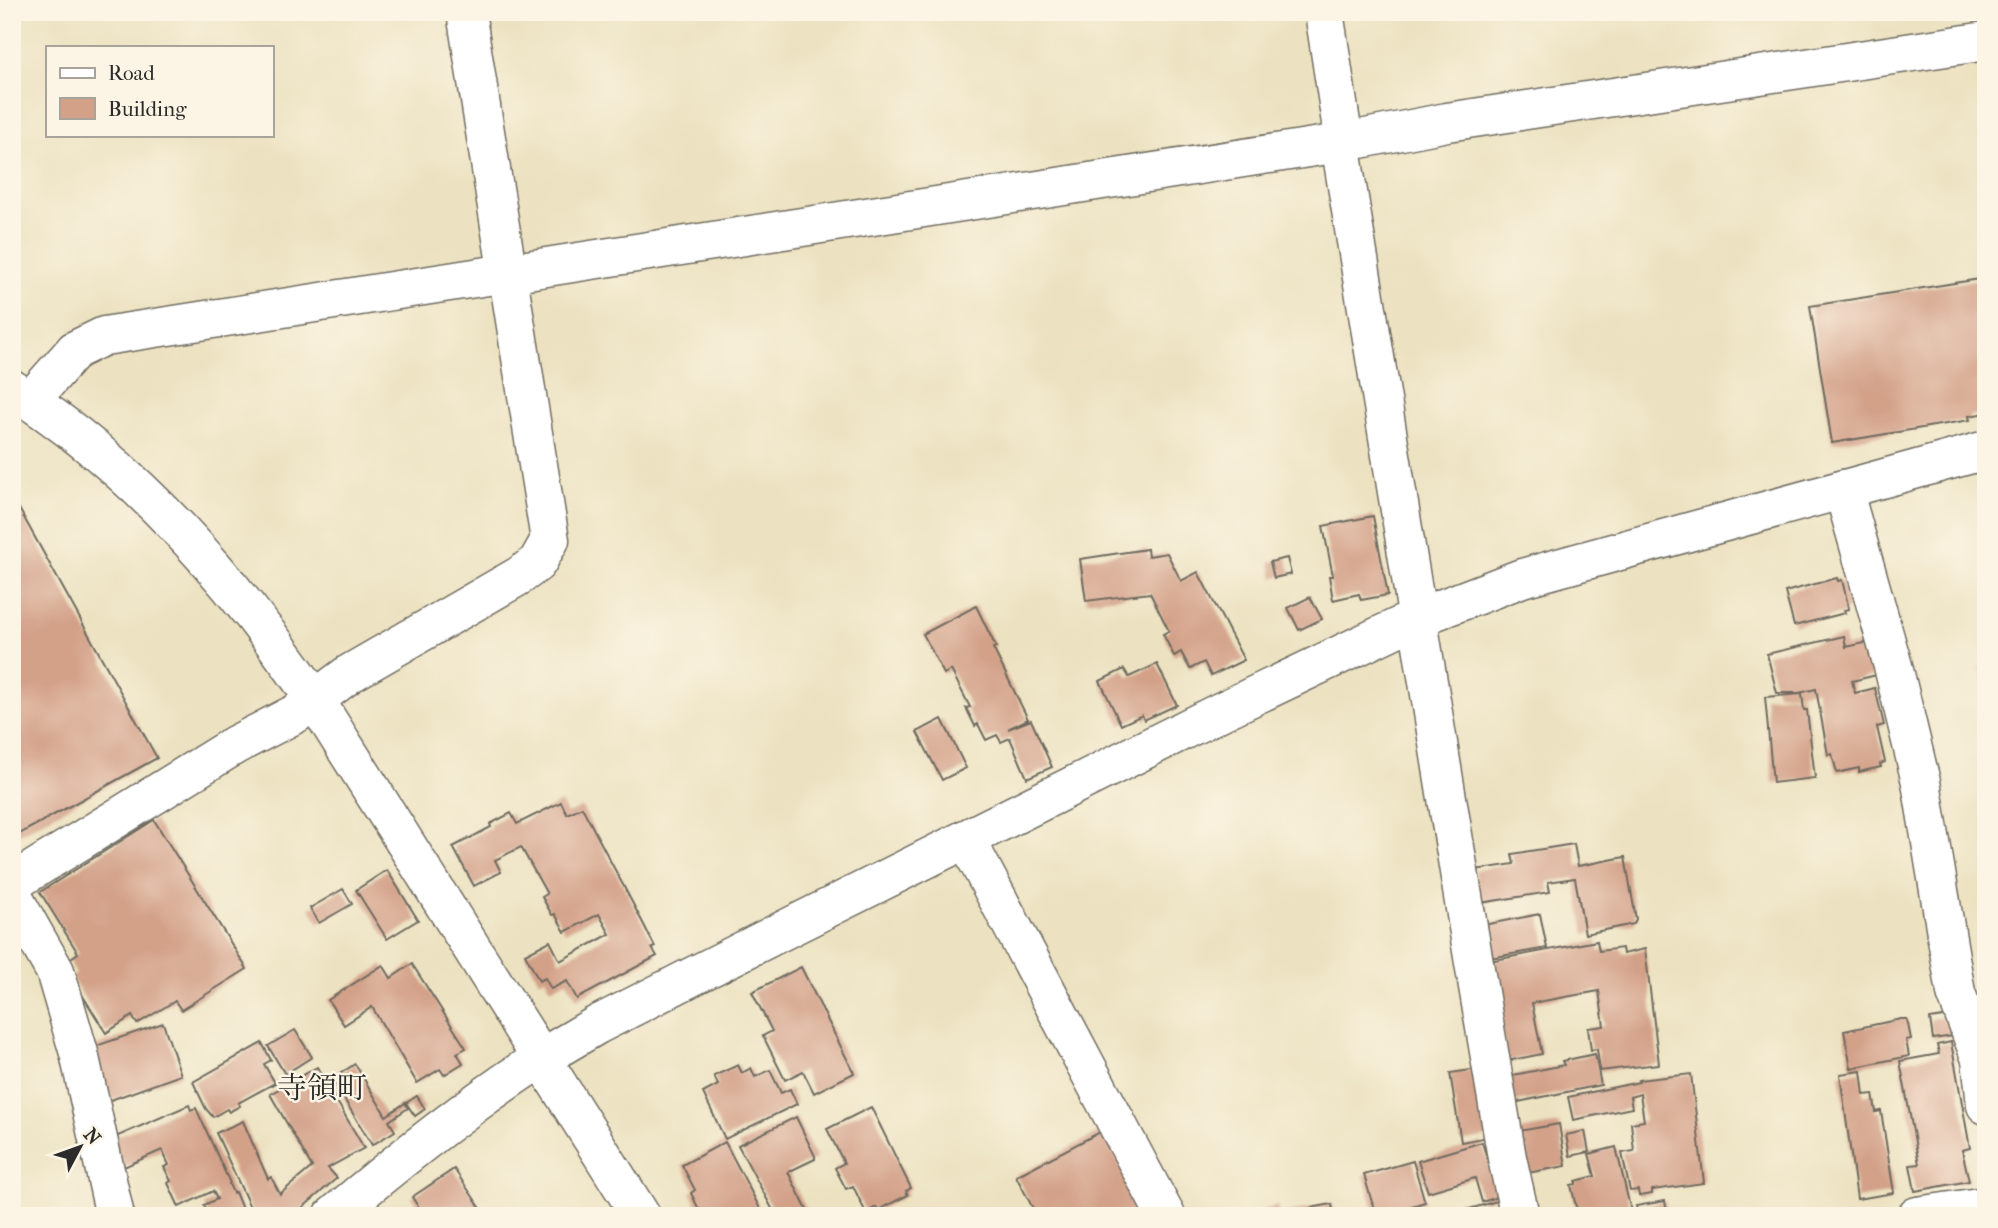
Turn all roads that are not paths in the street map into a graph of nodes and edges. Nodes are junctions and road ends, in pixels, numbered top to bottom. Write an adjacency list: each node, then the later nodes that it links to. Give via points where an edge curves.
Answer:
1 (466, 12): 5 (street)
2 (1324, 12): 4 (street)
3 (1986, 41): 4 (street, via 1447,122)
4 (1340, 143): 5 (street); 9 (street)
5 (507, 274): 6 (street, via 104,336 75,350); 10 (street, via 550,540 537,563 519,576 349,674)
6 (21, 395): 10 (street, via 114,466 194,544)
7 (1986, 450): 8 (street)
8 (1843, 489): 9 (street, via 1522,578); 15 (street, via 1921,782 1956,993 1981,1059)
9 (1417, 618): 11 (street); 21 (street)
10 (315, 700): 12 (street); 14 (street)
11 (966, 839): 14 (street, via 597,1025); 20 (street)
12 (12, 883)
13 (12, 895): 17 (street, via 55,971 79,1053)
14 (541, 1058): 18 (street, via 499,1085); 19 (street)
15 (1986, 1105)
16 (1986, 1206): 22 (street)
17 (115, 1216)
18 (333, 1216)
19 (641, 1216)
20 (1166, 1216)
21 (1520, 1216)
22 (1917, 1216)

